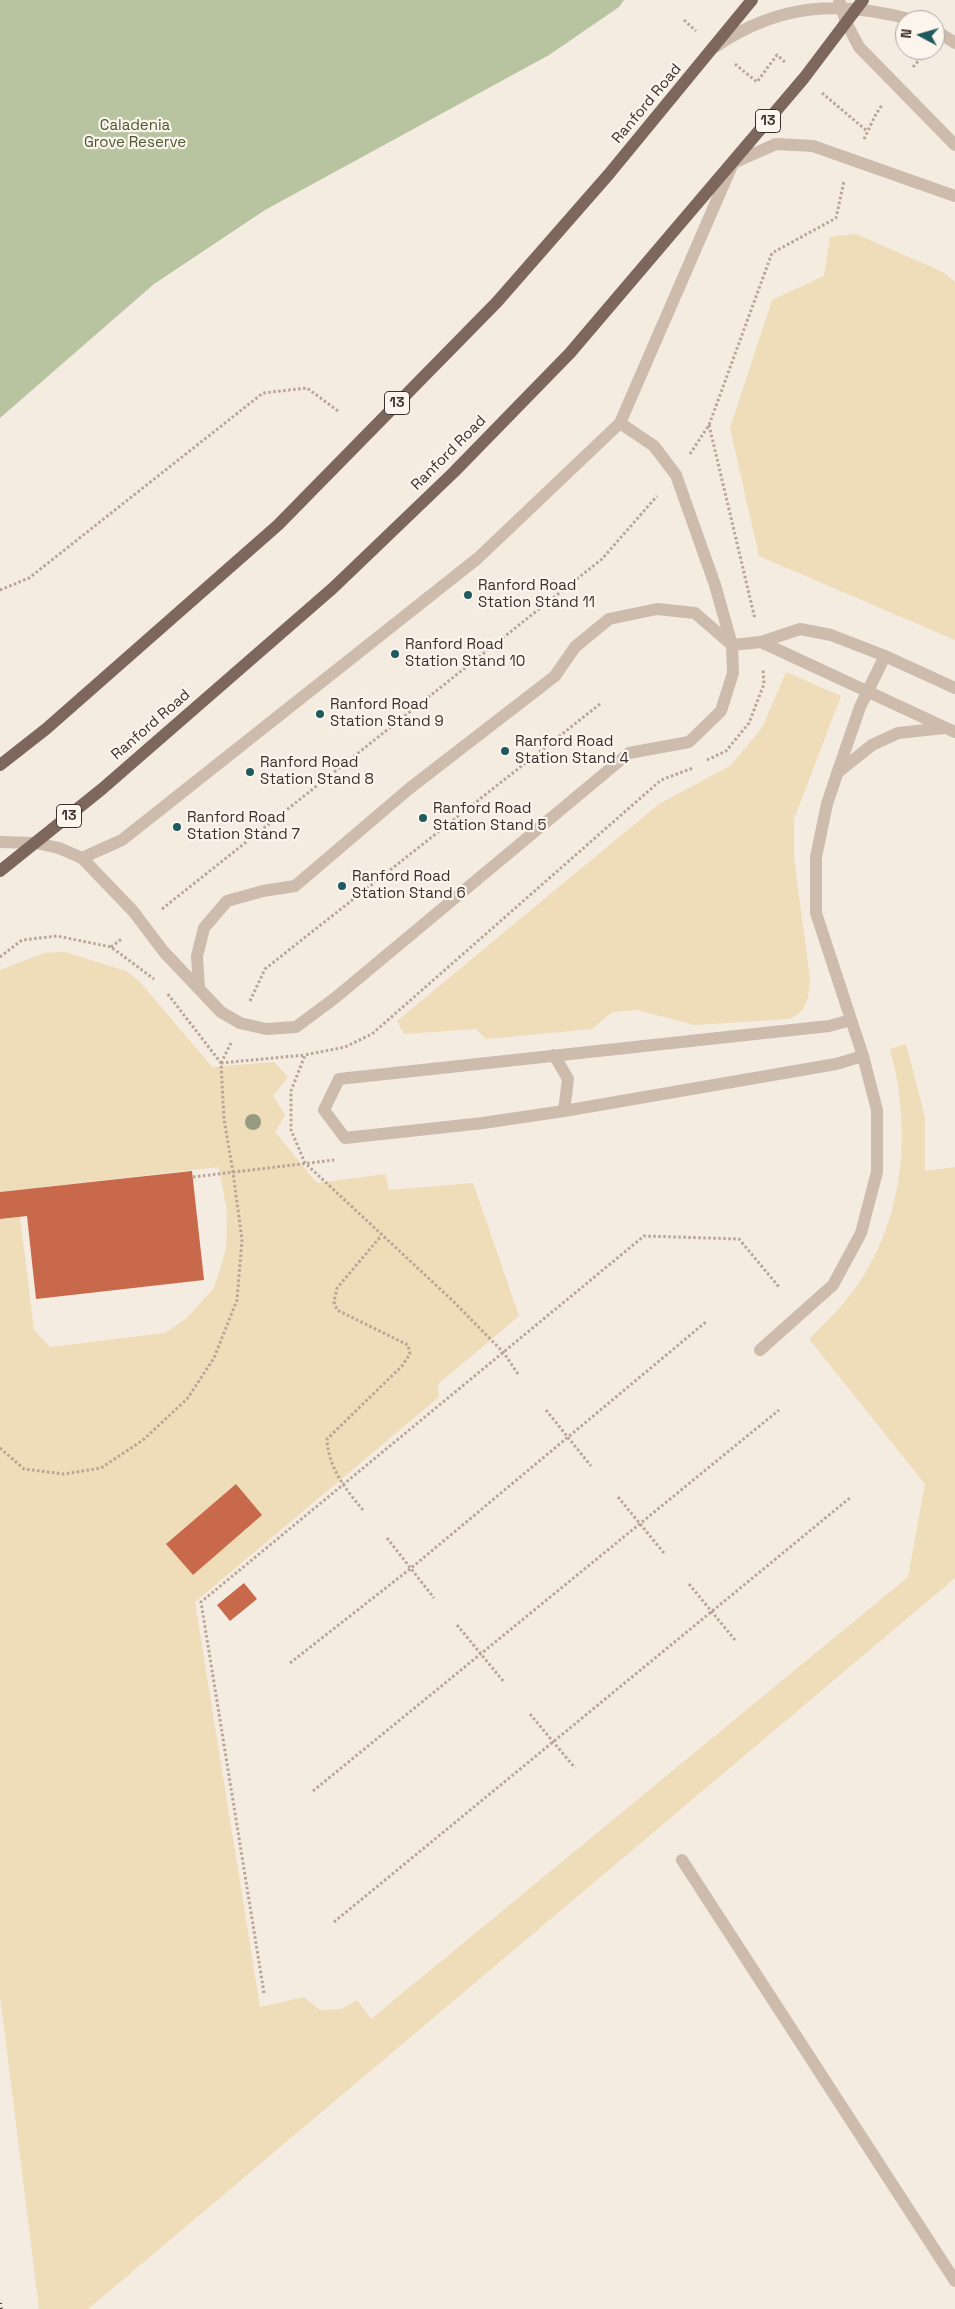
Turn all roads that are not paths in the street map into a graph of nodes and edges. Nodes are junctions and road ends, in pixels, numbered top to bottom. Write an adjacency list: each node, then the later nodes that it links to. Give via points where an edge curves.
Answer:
1 (752, 0): 6 (main road, Ranford Road / 13)
2 (840, 3): 3 (lane); 5 (lane); 6 (lane, via 783,13 736,32)
3 (860, 3): 4 (lane); 5 (main road, Ranford Road / 13)
4 (895, 14)
5 (846, 22): 7 (lane, via 859,47); 8 (main road, Ranford Road / 13)
6 (716, 47): 17 (main road, Ranford Road / 13, via 497,302 278,525 46,729)
7 (955, 145)
8 (733, 163): 9 (lane, via 776,144 813,146); 10 (lane); 20 (main road, Ranford Road / 13, via 570,353 454,472 333,588)
9 (955, 196)
10 (620, 423): 12 (lane, via 654,446 676,475 715,585); 21 (lane, via 478,558 122,840)
11 (761, 642): 12 (lane); 13 (lane, via 800,629 831,635); 15 (lane)
12 (732, 645): 23 (lane, via 733,673 721,711 689,742 629,753 296,1027 266,1029 240,1023 220,1012); 23 (lane, via 695,614 658,609 609,619 575,647 555,676 410,788 295,886 227,901 204,928 197,956)
13 (885, 656): 14 (lane); 15 (lane)
14 (955, 688)
15 (868, 691): 16 (lane); 18 (lane)
16 (950, 730): 18 (lane, via 898,732 872,745)
17 (0, 765)
18 (837, 774): 24 (lane, via 816,857 816,913)
19 (0, 842): 20 (lane)
20 (36, 843): 21 (lane); 22 (main road, Ranford Road / 13)
21 (82, 858): 23 (lane, via 133,911)
22 (0, 871)
23 (198, 989)
24 (851, 1020): 25 (lane, via 828,1026); 26 (lane)
25 (554, 1055): 27 (lane, via 568,1079); 27 (lane, via 339,1078 324,1110 345,1138)
26 (863, 1056): 27 (lane, via 836,1064); 28 (lane, via 877,1110 877,1172 861,1233 833,1285)
27 (564, 1111)
28 (760, 1350)
29 (682, 1860): 30 (lane)
30 (955, 2281)

